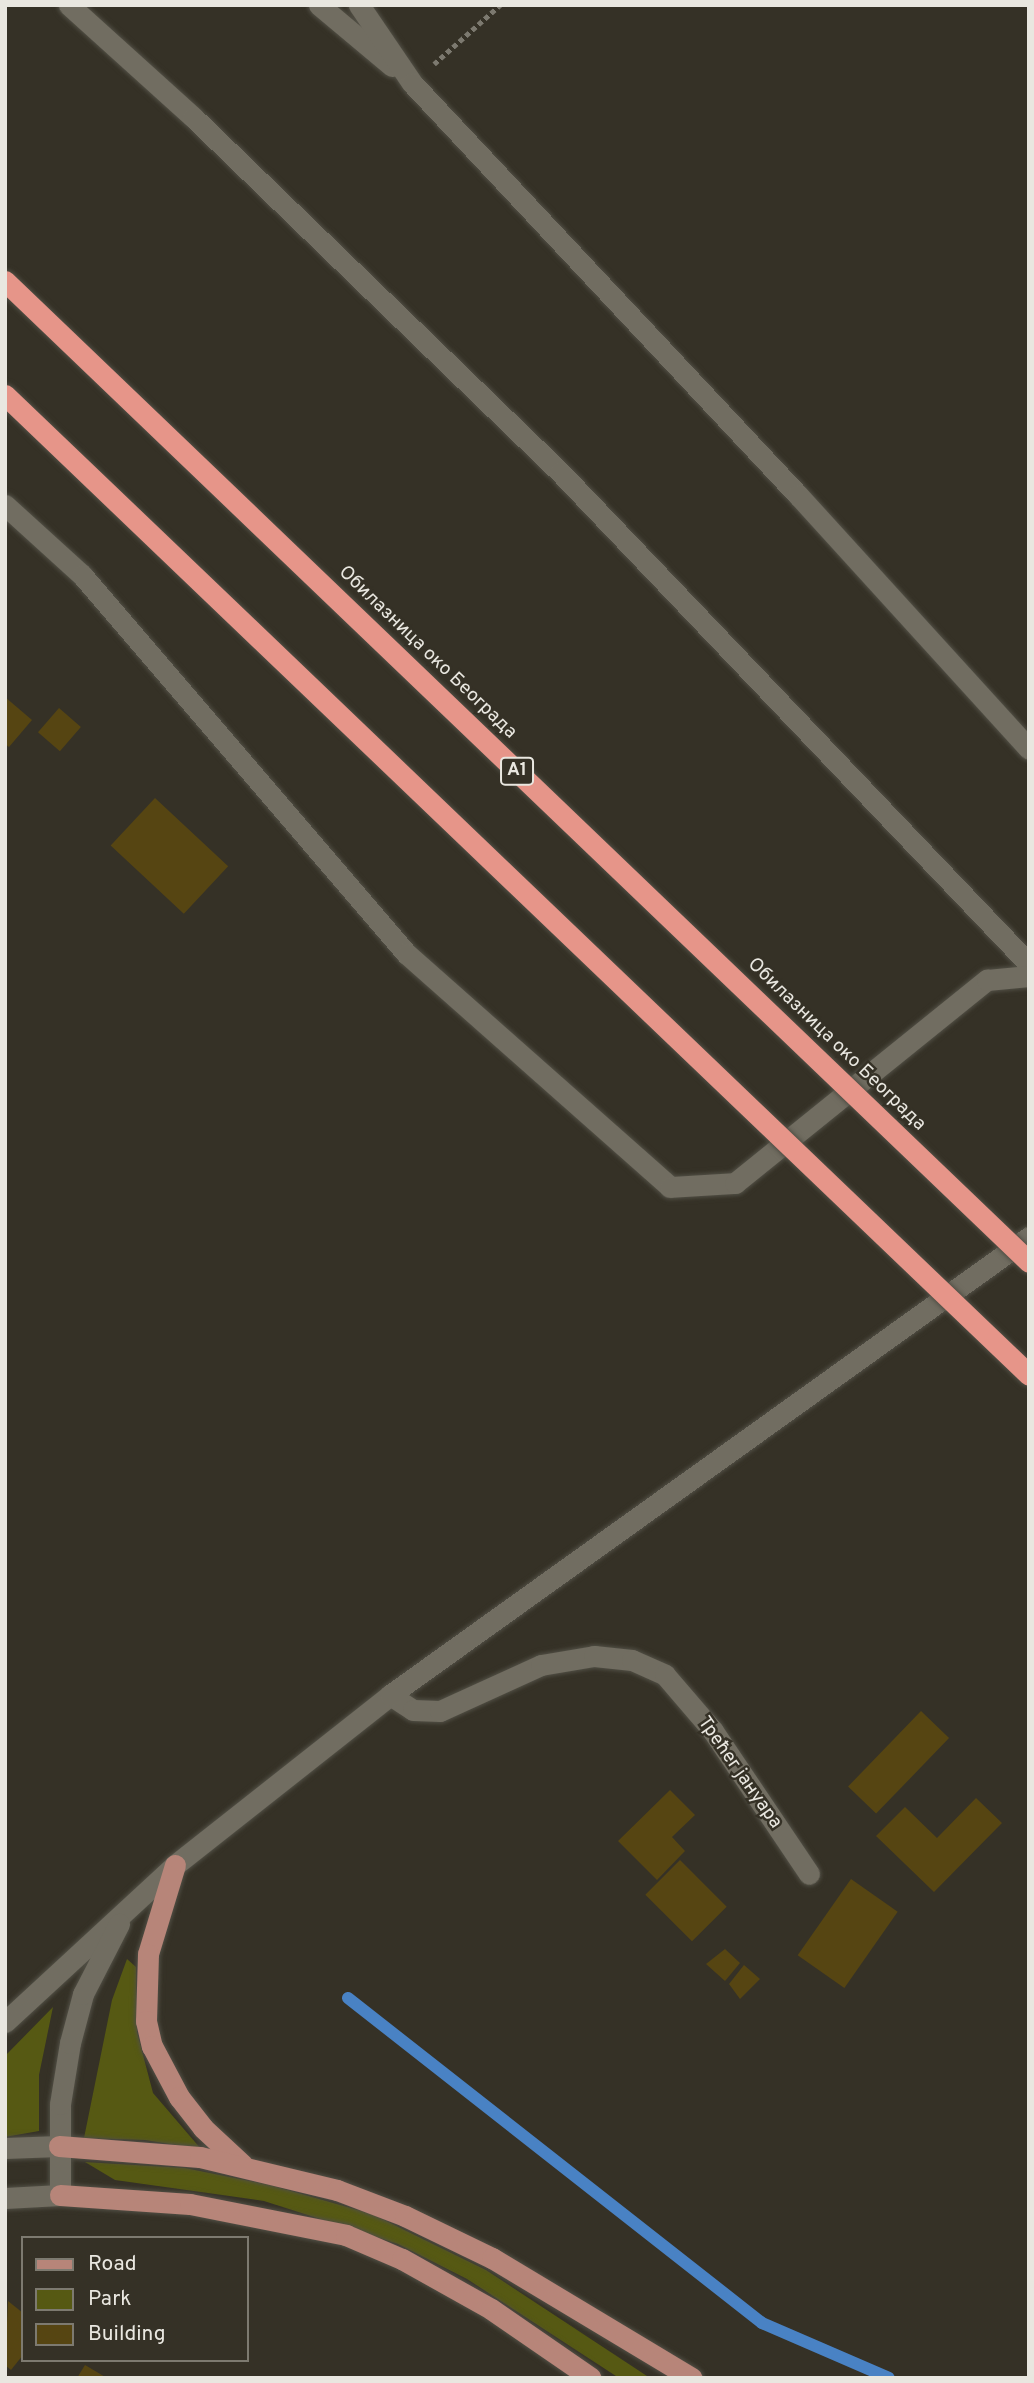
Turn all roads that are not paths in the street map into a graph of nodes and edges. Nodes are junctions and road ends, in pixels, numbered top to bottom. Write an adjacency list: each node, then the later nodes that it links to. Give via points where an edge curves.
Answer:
1 (69, 5): 9 (street, via 193,117 560,472)
2 (319, 5): 4 (street)
3 (359, 5): 4 (street)
4 (412, 83): 8 (street, via 799,495)
5 (5, 281): 12 (highway, Обилазница око Београда / A1, bridge)
6 (5, 395): 13 (highway, bridge)
7 (5, 505): 10 (street, via 82,575 407,954 670,1187 735,1183 987,980)
8 (1029, 749)
9 (1029, 964)
10 (1029, 976)
11 (1029, 1237): 14 (street)
12 (1029, 1262)
13 (1029, 1375)
14 (390, 1695): 15 (street); 16 (street, Трећег јануара, via 413,1710 440,1711 541,1665 594,1656 632,1660 665,1675 713,1731)
15 (175, 1865): 17 (street); 21 (main road, via 148,1954 146,2021 152,2046 179,2097)
16 (809, 1874)
17 (126, 1910): 18 (street); 19 (street, via 83,1994 60,2104)
18 (5, 2022)
19 (59, 2146): 20 (street); 21 (main road, via 133,2149); 22 (street)
20 (5, 2148)
21 (243, 2165): 25 (main road, via 337,2190 405,2216 492,2258)
22 (60, 2195): 23 (street); 24 (main road, via 190,2204 346,2235 402,2259 491,2309)
23 (5, 2198)
24 (591, 2378)
25 (692, 2378)

